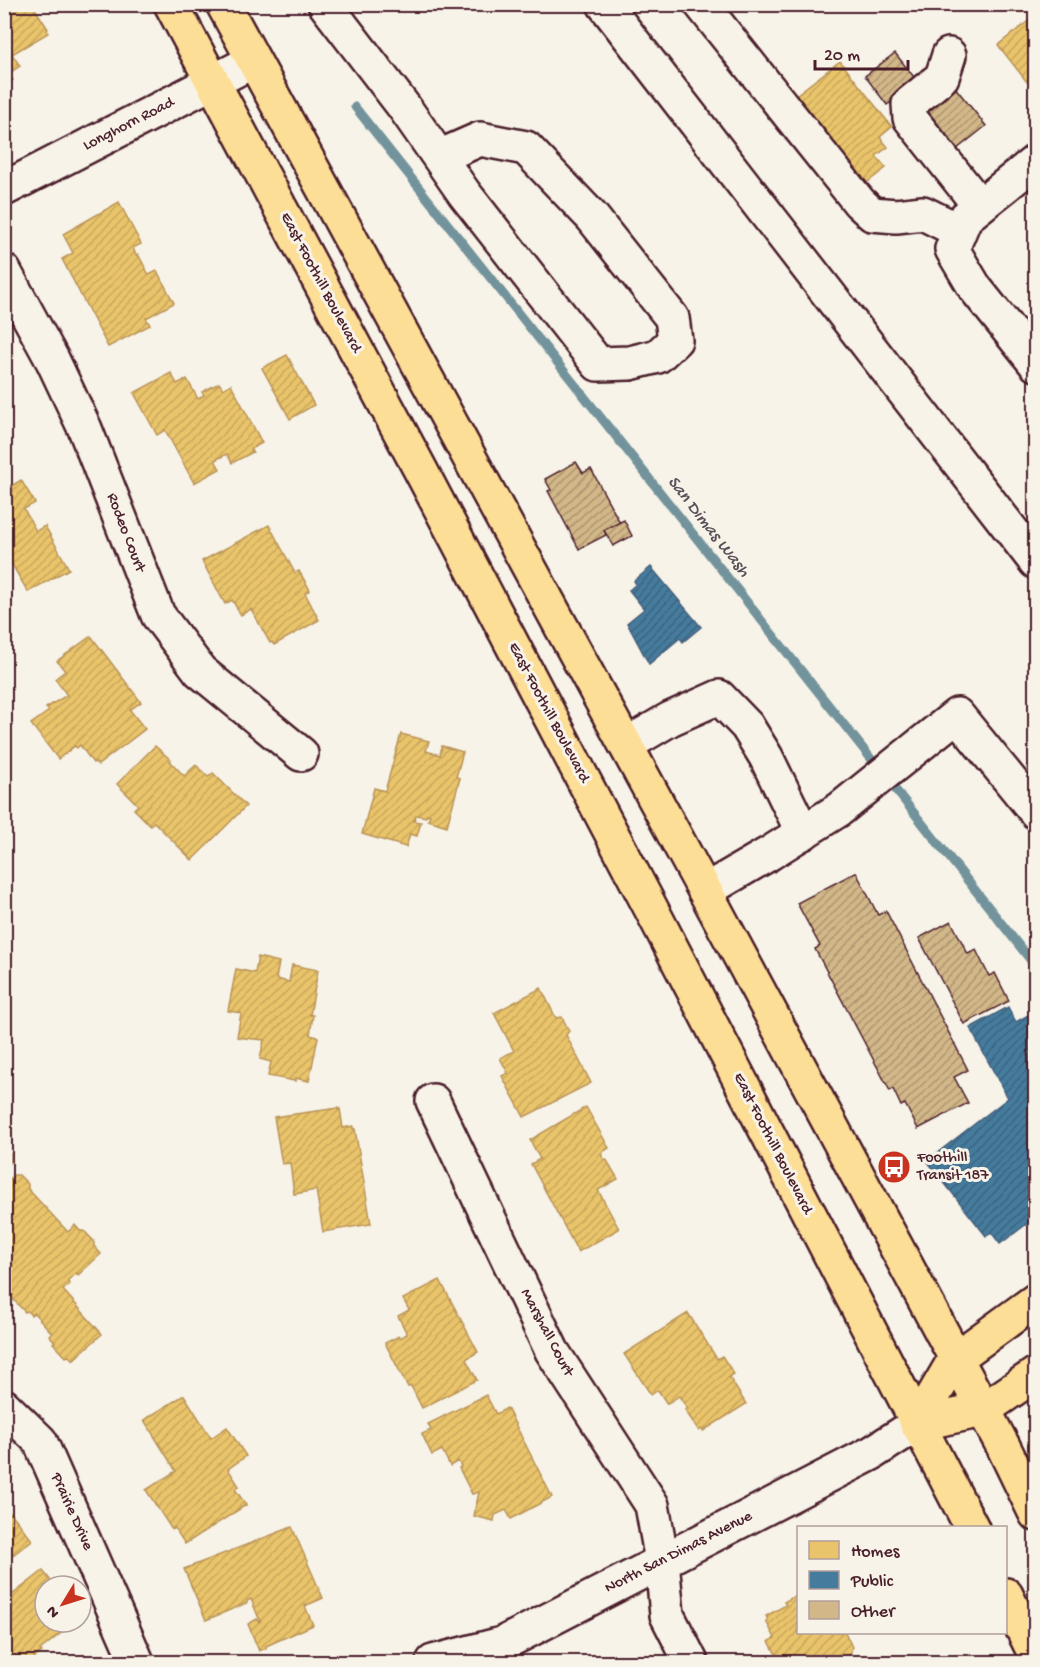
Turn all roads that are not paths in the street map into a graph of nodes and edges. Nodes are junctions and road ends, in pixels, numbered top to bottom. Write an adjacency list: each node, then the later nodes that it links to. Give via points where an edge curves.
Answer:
1 (171, 4): 8 (main road, East Foothill Boulevard)
2 (223, 4): 7 (main road)
3 (325, 4): 9 (street)
4 (603, 4): 16 (street)
5 (701, 4): 13 (street, via 859,202 872,214 923,213)
6 (949, 56): 12 (street, via 942,77 909,104 910,118)
7 (253, 62): 8 (street, Longhorn Road); 17 (main road)
8 (212, 83): 11 (street, Longhorn Road); 28 (main road, East Foothill Boulevard, via 656,918)
9 (439, 157): 9 (street, via 598,364 630,363 658,356 675,340 672,318 592,217 526,148 480,139)
10 (1035, 160): 12 (street)
11 (4, 189)
12 (980, 205): 13 (street, via 965,218)
13 (955, 240): 15 (street, via 975,288)
14 (4, 271): 18 (street, Rodeo Court, via 85,429 158,615 200,671)
15 (1035, 364)
16 (1035, 562)
17 (626, 745): 20 (street, via 719,696 747,726); 21 (main road)
18 (301, 754)
19 (1035, 812): 20 (street, via 957,715 840,809)
20 (803, 833): 21 (street)
21 (705, 891): 24 (main road)
22 (434, 1101): 31 (street, Marshall Court, via 552,1351 652,1505)
23 (1035, 1300): 24 (main road, North San Dimas Avenue)
24 (955, 1359): 27 (main road); 28 (main road, North San Dimas Avenue)
25 (1035, 1374): 27 (main road, North San Dimas Avenue)
26 (4, 1406): 34 (street, Prairie Drive, via 40,1441)
27 (983, 1410): 28 (main road, North San Dimas Avenue); 29 (main road)
28 (917, 1424): 30 (main road, East Foothill Boulevard); 31 (street, North San Dimas Avenue, via 872,1454)
29 (1035, 1514)
30 (971, 1526)
31 (662, 1561): 35 (street, North San Dimas Avenue, via 502,1644); 36 (street, Marshall Court, via 667,1615)
32 (1007, 1599): 33 (main road)
33 (1035, 1656)
34 (137, 1662)
35 (433, 1662)
36 (691, 1662)

